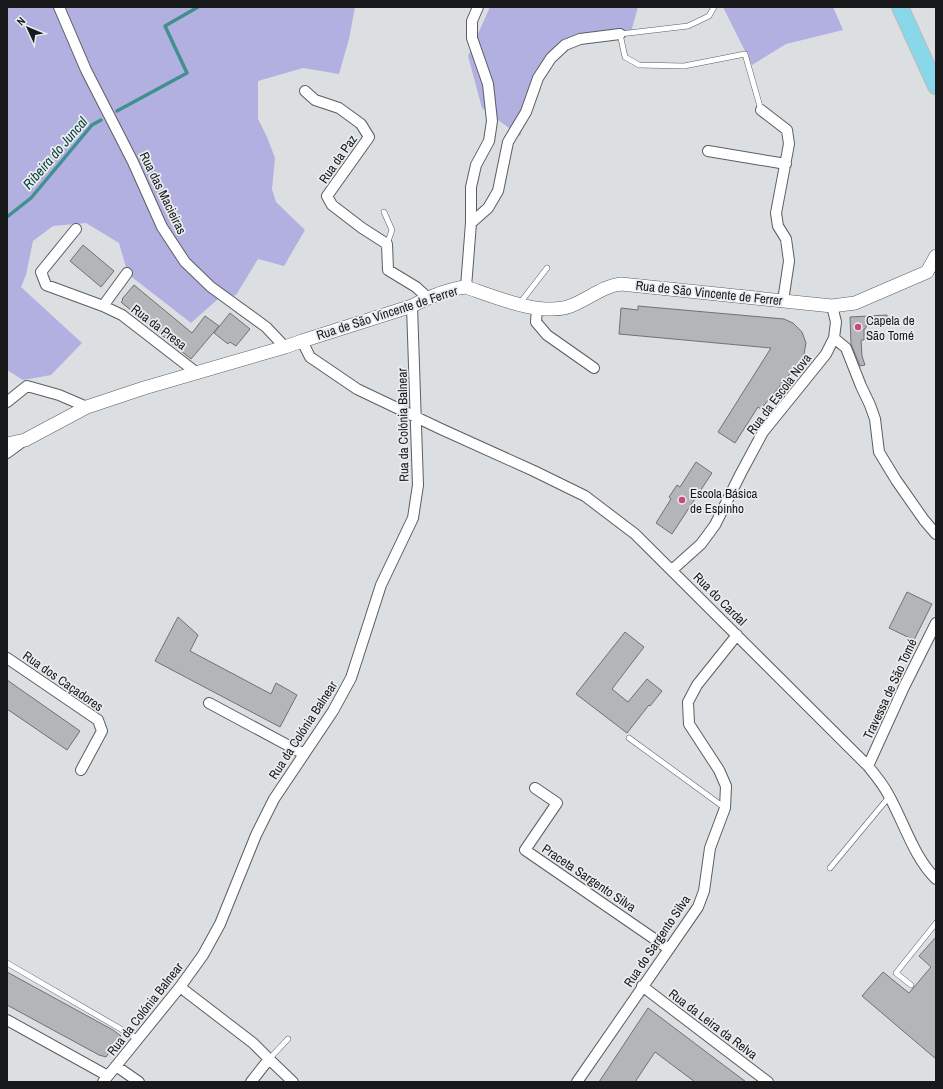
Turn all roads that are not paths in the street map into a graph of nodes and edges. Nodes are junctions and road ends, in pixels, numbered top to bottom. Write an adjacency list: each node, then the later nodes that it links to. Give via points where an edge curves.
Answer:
1 (59, 7): 29 (street, Rua das Macieiras, via 86,70 133,162 162,227 185,262 211,287 266,328)
2 (478, 7): 12 (street, via 472,20 472,38 488,84 492,121 489,141 476,166 471,187)
3 (714, 7): 5 (lane, via 709,16 688,26)
4 (900, 7): 6 (main road)
5 (620, 34): 8 (lane, via 625,58 639,65 684,66 745,54); 12 (street, via 580,39 565,45 551,58 538,78 526,112 508,142 498,191 488,208)
6 (936, 86)
7 (305, 91): 14 (street, Rua da Paz, via 315,100 339,108 361,124 366,131 369,137 328,196 332,205)
8 (762, 110): 10 (street, via 787,130 789,144)
9 (708, 150): 10 (street)
10 (786, 164): 21 (street, via 776,213 778,226 786,239 789,261)
11 (384, 212): 14 (lane, via 392,230)
12 (471, 223): 19 (street)
13 (76, 229): 23 (street, Rua da Presa, via 41,272 46,285)
14 (387, 244): 20 (street, via 388,270 416,287)
15 (936, 256): 18 (street)
16 (547, 268): 22 (lane)
17 (127, 273): 23 (street)
18 (931, 273): 25 (street, Rua de São Vincente de Ferrer, via 855,303)
19 (466, 287): 20 (street, Rua de São Vincente de Ferrer); 22 (street, Rua de São Vincente de Ferrer)
20 (428, 298): 24 (street, Rua de São Vincente de Ferrer)
21 (783, 301): 25 (street, Rua de São Vincente de Ferrer); 26 (street, Rua de São Vincente de Ferrer, via 621,284 611,285 561,309)
22 (520, 304): 26 (street, Rua de São Vincente de Ferrer)
23 (104, 306): 31 (street, Rua da Presa, via 122,314)
24 (412, 306): 28 (street, Rua de São Vincente de Ferrer); 34 (street, Rua da Colónia Balnear)
25 (832, 306): 27 (street, Rua da Escola Nova, via 836,322)
26 (537, 308): 30 (street, via 536,322 547,335)
27 (834, 338): 38 (street, via 846,348 870,405 879,452 896,480); 39 (street, Rua da Escola Nova, via 826,354 763,432 715,525 701,544)
28 (302, 341): 29 (street, Rua de São Vincente de Ferrer); 34 (street, Rua do Cardal, via 310,357 357,389)
29 (285, 347): 31 (street, Rua de São Vincente de Ferrer)
30 (594, 368)
31 (197, 373): 33 (street, Rua de São Vincente de Ferrer)
32 (7, 402): 33 (street, via 27,386 59,395)
33 (87, 407): 35 (street, Rua de São Vincente de Ferrer)
34 (416, 417): 39 (street, Rua do Cardal, via 585,496 636,534); 45 (street, Rua da Colónia Balnear, via 418,485 413,518 381,585 351,678 334,711)
35 (25, 440): 36 (street, Rua de São Vincente de Ferrer); 37 (street)
36 (7, 444)
37 (7, 453)
38 (936, 534)
39 (672, 570): 41 (street, Rua do Cardal)
40 (936, 623): 46 (street, Travessa de São Tomé)
41 (737, 635): 46 (street, Rua do Cardal); 50 (street, Rua do Sargento Silva, via 697,685 688,702 689,724 719,770 726,786)
42 (7, 658): 47 (street, Rua dos Caçadores, via 98,720 102,730)
43 (208, 703): 45 (street)
44 (629, 738): 50 (lane)
45 (304, 754): 58 (street, Rua da Colónia Balnear, via 274,799 256,835 220,924 203,955)
46 (868, 766): 49 (street, Rua do Cardal)
47 (81, 770)
48 (535, 788): 54 (street, Praceta Sargento Silva, via 557,803 525,850)
49 (890, 797): 51 (lane); 52 (street, Rua do Cardal, via 918,856)
50 (724, 808): 54 (street, Rua do Sargento Silva, via 710,848 704,891 698,906)
51 (830, 868)
52 (936, 879)
53 (936, 923): 56 (lane, via 896,972)
54 (669, 949): 57 (street, Rua do Sargento Silva)
55 (7, 963): 60 (lane)
56 (911, 985)
57 (642, 986): 68 (street, Rua do Sargento Silva); 69 (street, Rua da Leira da Relva)
58 (180, 987): 60 (street, Rua da Colónia Balnear); 62 (street, via 253,1043)
59 (7, 1020): 64 (street)
60 (138, 1039): 63 (street, Rua da Colónia Balnear)
61 (288, 1039): 62 (lane)
62 (269, 1059): 66 (street); 67 (street)
63 (116, 1066): 64 (street, Rua da Colónia Balnear); 65 (street)
64 (106, 1079)
65 (139, 1082)
66 (251, 1082)
67 (293, 1082)
68 (577, 1082)
69 (768, 1082)

